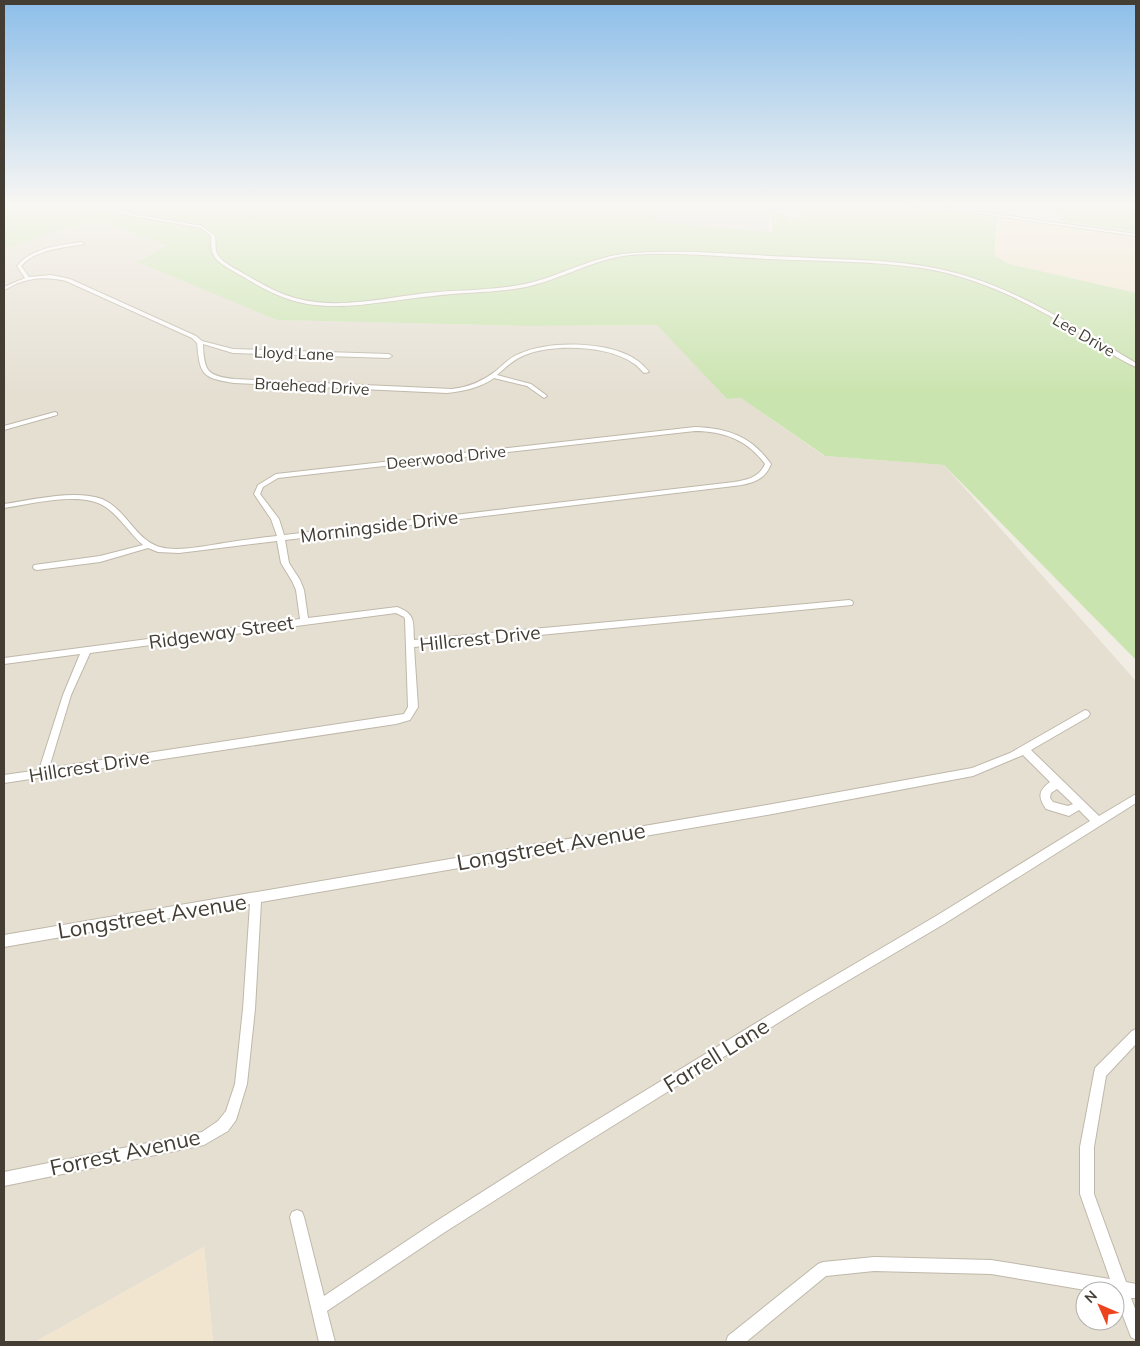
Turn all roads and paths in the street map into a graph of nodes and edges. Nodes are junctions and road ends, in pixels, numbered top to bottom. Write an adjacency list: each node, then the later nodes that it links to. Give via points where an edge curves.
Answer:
1 (21, 268): 5 (street)
2 (232, 268): 3 (street, Lee Drive, via 258,285 286,296 325,305 358,305 434,294 513,288)
3 (574, 268)
4 (928, 268): 9 (street, Lee Drive, via 968,276 1005,291)
5 (28, 278): 6 (street); 7 (street, via 51,276 68,280)
6 (4, 289)
7 (200, 342): 8 (street, Lloyd Lane, via 233,351); 11 (street, Braehead Drive, via 200,360 206,373 234,381 438,392 465,389)
8 (389, 356)
9 (1136, 365)
10 (646, 372): 11 (street, Braehead Drive, via 636,363 609,351 561,347 524,353)
11 (492, 376): 12 (street, via 529,385)
12 (544, 396)
13 (54, 414): 14 (street)
14 (4, 428)
15 (767, 466): 17 (street, Morningside Drive, via 756,479 734,484); 17 (street, Deerwood Drive, via 759,452 736,436 713,429 695,429 286,474 264,482 257,494 275,519)
16 (4, 506): 18 (street, via 96,499 105,503)
17 (280, 538): 18 (street, Morningside Drive, via 170,551); 21 (street, Deerwood Drive, via 286,564 300,589)
18 (147, 546): 19 (street, via 100,559)
19 (37, 567)
20 (849, 603): 22 (street, Hillcrest Drive)
21 (304, 620): 22 (street, Ridgeway Street, via 397,610 409,619); 23 (street, Ridgeway Street)
22 (410, 644): 27 (street, Hillcrest Drive, via 413,707 407,717)
23 (86, 651): 24 (street, Ridgeway Street); 27 (street, via 67,695)
24 (4, 661)
25 (1085, 714): 26 (street, Longstreet Avenue)
26 (1024, 750): 29 (street); 33 (street, Longstreet Avenue, via 973,772 909,785)
27 (42, 774): 28 (street, Hillcrest Drive)
28 (4, 780)
29 (1057, 783): 31 (street); 31 (street, via 1046,792 1045,798 1050,806 1069,811)
30 (1136, 798): 32 (street, Farrell Lane)
31 (1080, 805): 32 (street)
32 (1097, 821): 39 (street, Farrell Lane, via 561,1150)
33 (256, 899): 34 (street, Longstreet Avenue); 36 (street, Forrest Avenue, via 241,1084 236,1106 223,1126 204,1138)
34 (4, 941)
35 (1136, 1035): 38 (street, via 1100,1073 1087,1147 1087,1194)
36 (4, 1179)
37 (297, 1217): 39 (street)
38 (1129, 1291): 40 (street); 42 (street, via 991,1267 874,1264 823,1269)
39 (319, 1308): 41 (street)
40 (1136, 1332)
41 (327, 1342)
42 (734, 1342)

